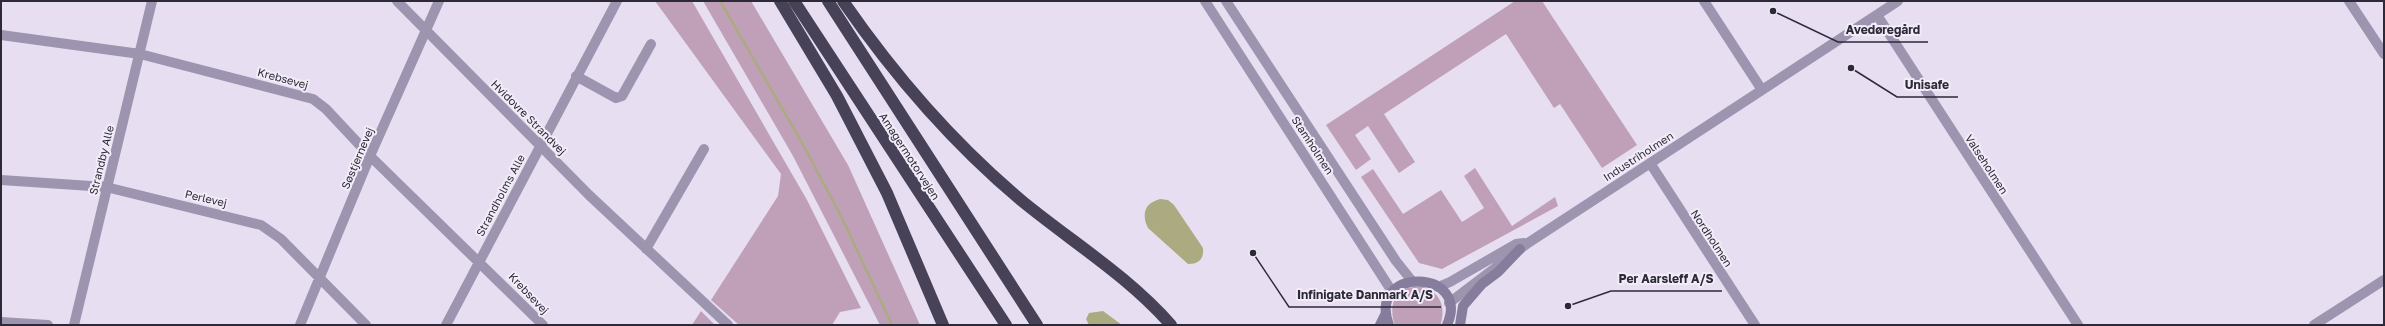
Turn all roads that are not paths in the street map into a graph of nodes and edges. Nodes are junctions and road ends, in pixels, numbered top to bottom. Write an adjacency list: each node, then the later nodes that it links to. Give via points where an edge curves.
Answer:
1 (152, 1): 19 (street, Strandby Alle)
2 (397, 1): 16 (street, Hvidovre Strandvej)
3 (439, 1): 16 (street, Søstjernevej)
4 (617, 1): 21 (street, Strandholms Alle)
5 (780, 1): 47 (highway, via 837,96 887,193)
6 (794, 1): 48 (highway, Amagermotorvejen)
7 (828, 1): 49 (highway, Amagermotorvejen)
8 (843, 1): 50 (highway, via 907,88 973,157 1023,201 1108,266)
9 (1205, 1): 14 (street, Stamholmen)
10 (1704, 1): 22 (street)
11 (1898, 1): 15 (street, Industriholmen)
12 (2349, 1): 20 (street)
13 (1227, 2): 14 (street, Stamholmen); 34 (street, Stamholmen, via 1396,261)
14 (1212, 12): 36 (street, Stamholmen)
15 (1877, 15): 22 (street, Industriholmen); 56 (street, Valseholmen)
16 (426, 31): 23 (street, Hvidovre Strandvej); 25 (street, Søstjernevej)
17 (1, 35): 19 (street, Krebsevej)
18 (651, 44): 21 (street, via 622,96 616,98)
19 (140, 54): 25 (street, Krebsevej, via 313,99 326,109); 28 (street, Strandby Alle)
20 (2384, 54)
21 (576, 76): 23 (street, Strandholms Alle)
22 (1762, 90): 26 (street, Industriholmen)
23 (540, 146): 30 (street, Hvidovre Strandvej); 31 (street, Strandholms Alle)
24 (704, 149): 30 (street)
25 (370, 156): 31 (street, Krebsevej); 32 (street, Søstjernevej)
26 (1650, 163): 29 (street, Industriholmen); 55 (street, Nordholmen)
27 (1, 180): 28 (street, Perlevej)
28 (106, 187): 32 (street, Perlevej, via 262,225 272,230); 41 (street, Strandby Alle)
29 (1524, 246): 35 (street, Industriholmen, via 1516,244); 37 (street, Industriholmen); 54 (street, via 1482,284 1463,306)
30 (646, 249): 46 (street, Hvidovre Strandvej)
31 (480, 261): 44 (street, Strandholms Alle); 45 (street, Krebsevej)
32 (320, 278): 42 (street, Søstjernevej); 43 (street, Perlevej)
33 (2384, 280): 57 (street)
34 (1412, 281): 35 (street, via 1428,281); 36 (street, via 1401,285)
35 (1438, 287): 37 (street)
36 (1393, 293): 38 (street)
37 (1449, 303): 53 (street, via 1450,315)
38 (1386, 313): 51 (street); 52 (street)
39 (1, 322): 40 (street)
40 (48, 325)
41 (74, 325)
42 (300, 325)
43 (366, 325)
44 (446, 325)
45 (543, 325)
46 (728, 325)
47 (943, 325)
48 (1006, 325)
49 (1037, 325)
50 (1171, 325)
51 (1380, 325)
52 (1389, 325)
53 (1447, 325)
54 (1460, 325)
55 (1755, 325)
56 (2078, 325)
57 (2314, 325)

